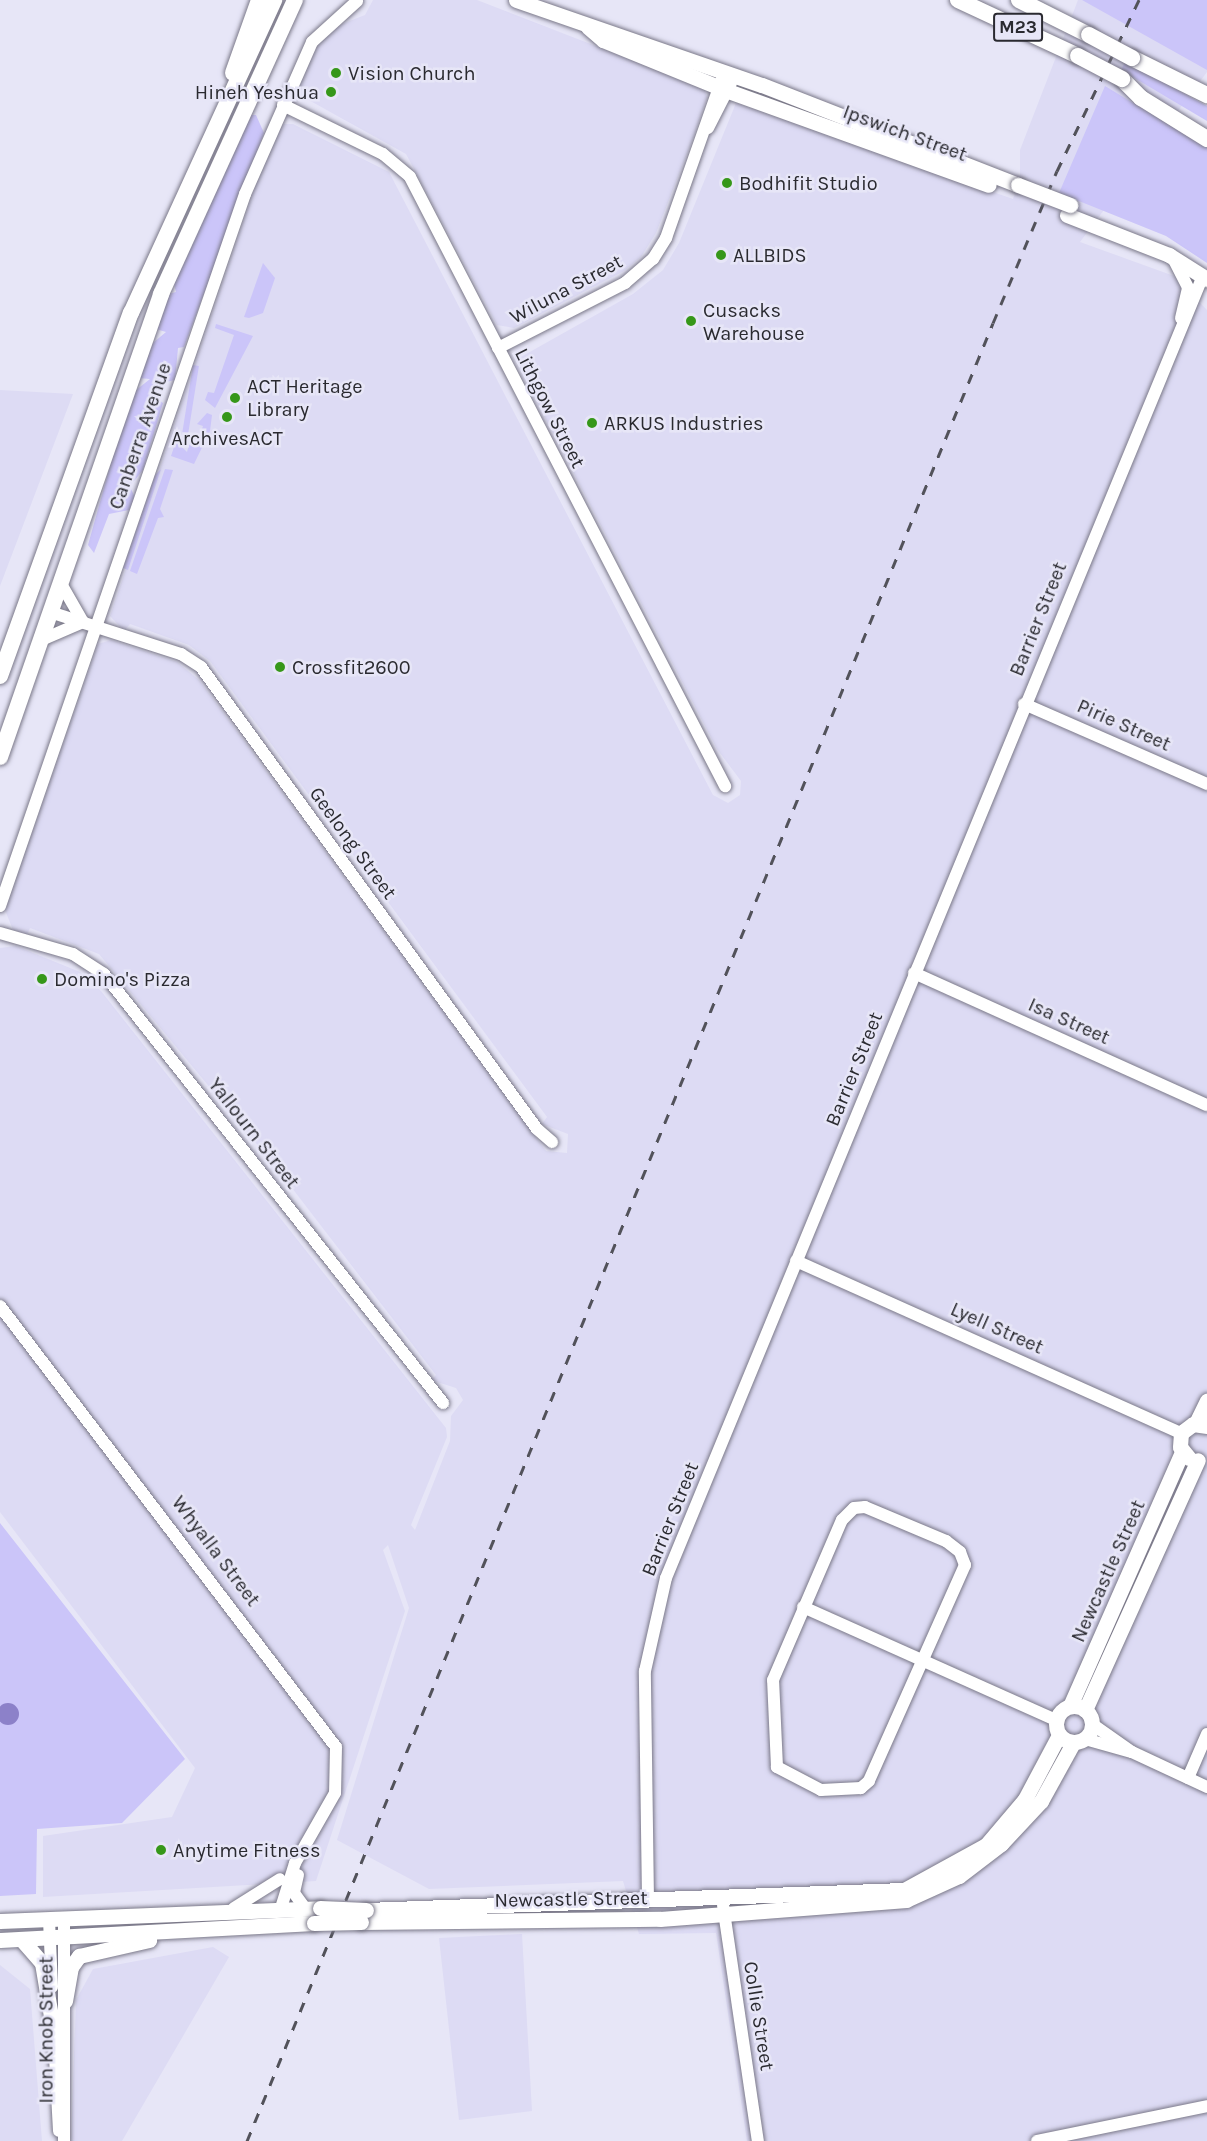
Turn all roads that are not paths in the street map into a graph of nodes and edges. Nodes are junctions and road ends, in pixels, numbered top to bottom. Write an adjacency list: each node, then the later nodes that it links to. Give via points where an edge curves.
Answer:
1 (259, 0): 14 (highway, via 238,50)
2 (265, 0): 14 (highway)
3 (274, 0): 14 (highway)
4 (295, 0): 22 (highway, Canberra Avenue)
5 (516, 0): 9 (main road, Ipswich Street)
6 (958, 0): 11 (highway, M23, bridge)
7 (1019, 0): 13 (highway, M23, bridge)
8 (357, 1): 15 (street, Canberra Avenue, via 312,42)
9 (588, 27): 10 (main road, Ipswich Street, via 607,28); 12 (main road, Ipswich Street, via 603,40)
10 (729, 74): 12 (street, Wiluna Street); 17 (main road, Ipswich Street)
11 (1122, 79): 16 (highway, M23); 18 (highway, via 1141,98)
12 (723, 89): 17 (main road, Ipswich Street); 28 (street, Wiluna Street, via 653,259 632,279)
13 (1207, 95)
14 (229, 97): 24 (highway)
15 (283, 105): 28 (street, Lithgow Street, via 383,154 410,177); 33 (street, Canberra Avenue, via 245,194)
16 (1207, 129)
17 (855, 130): 19 (main road, Ipswich Street)
18 (1207, 139)
19 (1069, 210): 20 (main road, Ipswich Street); 21 (main road, Ipswich Street, via 1191,257)
20 (1151, 247): 21 (main road, Ipswich Street); 26 (street, via 1175,263 1187,282)
21 (1206, 275): 25 (street, Barrier Street)
22 (161, 294): 24 (highway, via 144,312); 27 (highway, Canberra Avenue)
23 (1207, 302): 25 (street)
24 (131, 313): 27 (highway, via 139,320); 29 (highway)
25 (1189, 316): 26 (street, Barrier Street)
26 (1174, 342): 37 (street, Barrier Street)
27 (142, 345): 30 (highway, Canberra Avenue)
28 (498, 348): 40 (street, Lithgow Street)
29 (34, 579): 31 (highway, via 39,603); 34 (highway)
30 (60, 582): 31 (highway, Canberra Avenue); 32 (street)
31 (50, 612): 32 (street, Geelong Street); 34 (highway, via 27,617); 35 (highway, Canberra Avenue)
32 (83, 622): 33 (street, Geelong Street); 35 (street)
33 (97, 627): 41 (street, Canberra Avenue); 45 (street, Geelong Street, via 201,667 537,1129)
34 (15, 635): 36 (highway)
35 (39, 641): 38 (highway, Canberra Avenue)
36 (0, 676)
37 (1024, 704): 39 (street, Pirie Street); 43 (street, Barrier Street)
38 (0, 757)
39 (1207, 784)
40 (725, 786)
41 (0, 906)
42 (0, 933): 49 (street, Yallourn Street, via 73,954 104,974)
43 (914, 973): 44 (street, Isa Street); 46 (street, Barrier Street)
44 (1207, 1104)
45 (552, 1142)
46 (796, 1261): 51 (street, Lyell Street); 67 (street, Barrier Street, via 652,1622 645,1671)
47 (0, 1306): 63 (street, Whyalla Street, via 326,1730 339,1757 339,1776)
48 (1207, 1400): 50 (main road)
49 (443, 1403)
50 (1202, 1425): 51 (main road)
51 (1181, 1432): 52 (main road)
52 (1182, 1452): 53 (main road); 56 (main road, Newcastle Street)
53 (1202, 1458): 56 (main road, Newcastle Street)
54 (803, 1607): 55 (street); 55 (street, via 842,1520 854,1508 875,1510 918,1529 954,1547 965,1566); 55 (street, via 773,1680 777,1767 805,1785 821,1790 865,1786)
55 (923, 1661): 57 (street)
56 (1083, 1713): 57 (main road, Newcastle Street); 59 (main road, Newcastle Street); 60 (street)
57 (1057, 1728): 59 (main road); 66 (main road, Newcastle Street, via 1007,1822 986,1845 934,1878 874,1895)
58 (1207, 1734): 61 (street)
59 (1079, 1741): 60 (street); 71 (main road, Newcastle Street, via 1041,1801 1013,1832 987,1857 938,1887 871,1906)
60 (1132, 1752): 61 (street)
61 (1188, 1778): 62 (street)
62 (1207, 1787)
63 (312, 1837): 64 (street, Whyalla Street); 68 (street, Whyalla Street, via 293,1888)
64 (296, 1863): 65 (street, Whyalla Street); 70 (street, Whyalla Street)
65 (280, 1879): 69 (street, Whyalla Street, via 255,1900); 70 (street)
66 (722, 1898): 67 (main road, Newcastle Street); 71 (street, Collie Street)
67 (648, 1900): 72 (main road, Newcastle Street); 73 (main road, via 656,1910); 76 (main road, via 631,1911)
68 (313, 1908): 70 (main road, Newcastle Street); 72 (main road, Newcastle Street, bridge)
69 (233, 1909): 70 (main road, Newcastle Street); 74 (main road, Newcastle Street)
70 (277, 1915): 72 (main road, Newcastle Street, bridge, via 314,1923); 77 (main road, Newcastle Street)
71 (724, 1915): 73 (main road, Newcastle Street); 85 (street, Collie Street)
72 (363, 1916): 76 (main road, Newcastle Street)
73 (697, 1916): 76 (main road, Newcastle Street)
74 (57, 1919): 75 (main road, Newcastle Street); 78 (street, Iron Knob Street)
75 (0, 1921)
76 (565, 1921)
77 (210, 1926): 78 (main road, Newcastle Street); 81 (main road, via 79,1956 71,1967)
78 (58, 1938): 80 (main road, Newcastle Street); 81 (street, Iron Knob Street); 82 (street, Iron Knob Street)
79 (0, 1940): 80 (main road, Newcastle Street)
80 (22, 1940): 82 (main road, via 42,1963)
81 (65, 2001): 84 (street, Iron Knob Street)
82 (53, 2028): 84 (street, Iron Knob Street)
83 (1207, 2106): 86 (street)
84 (63, 2141)
85 (758, 2141)
86 (1036, 2141)

